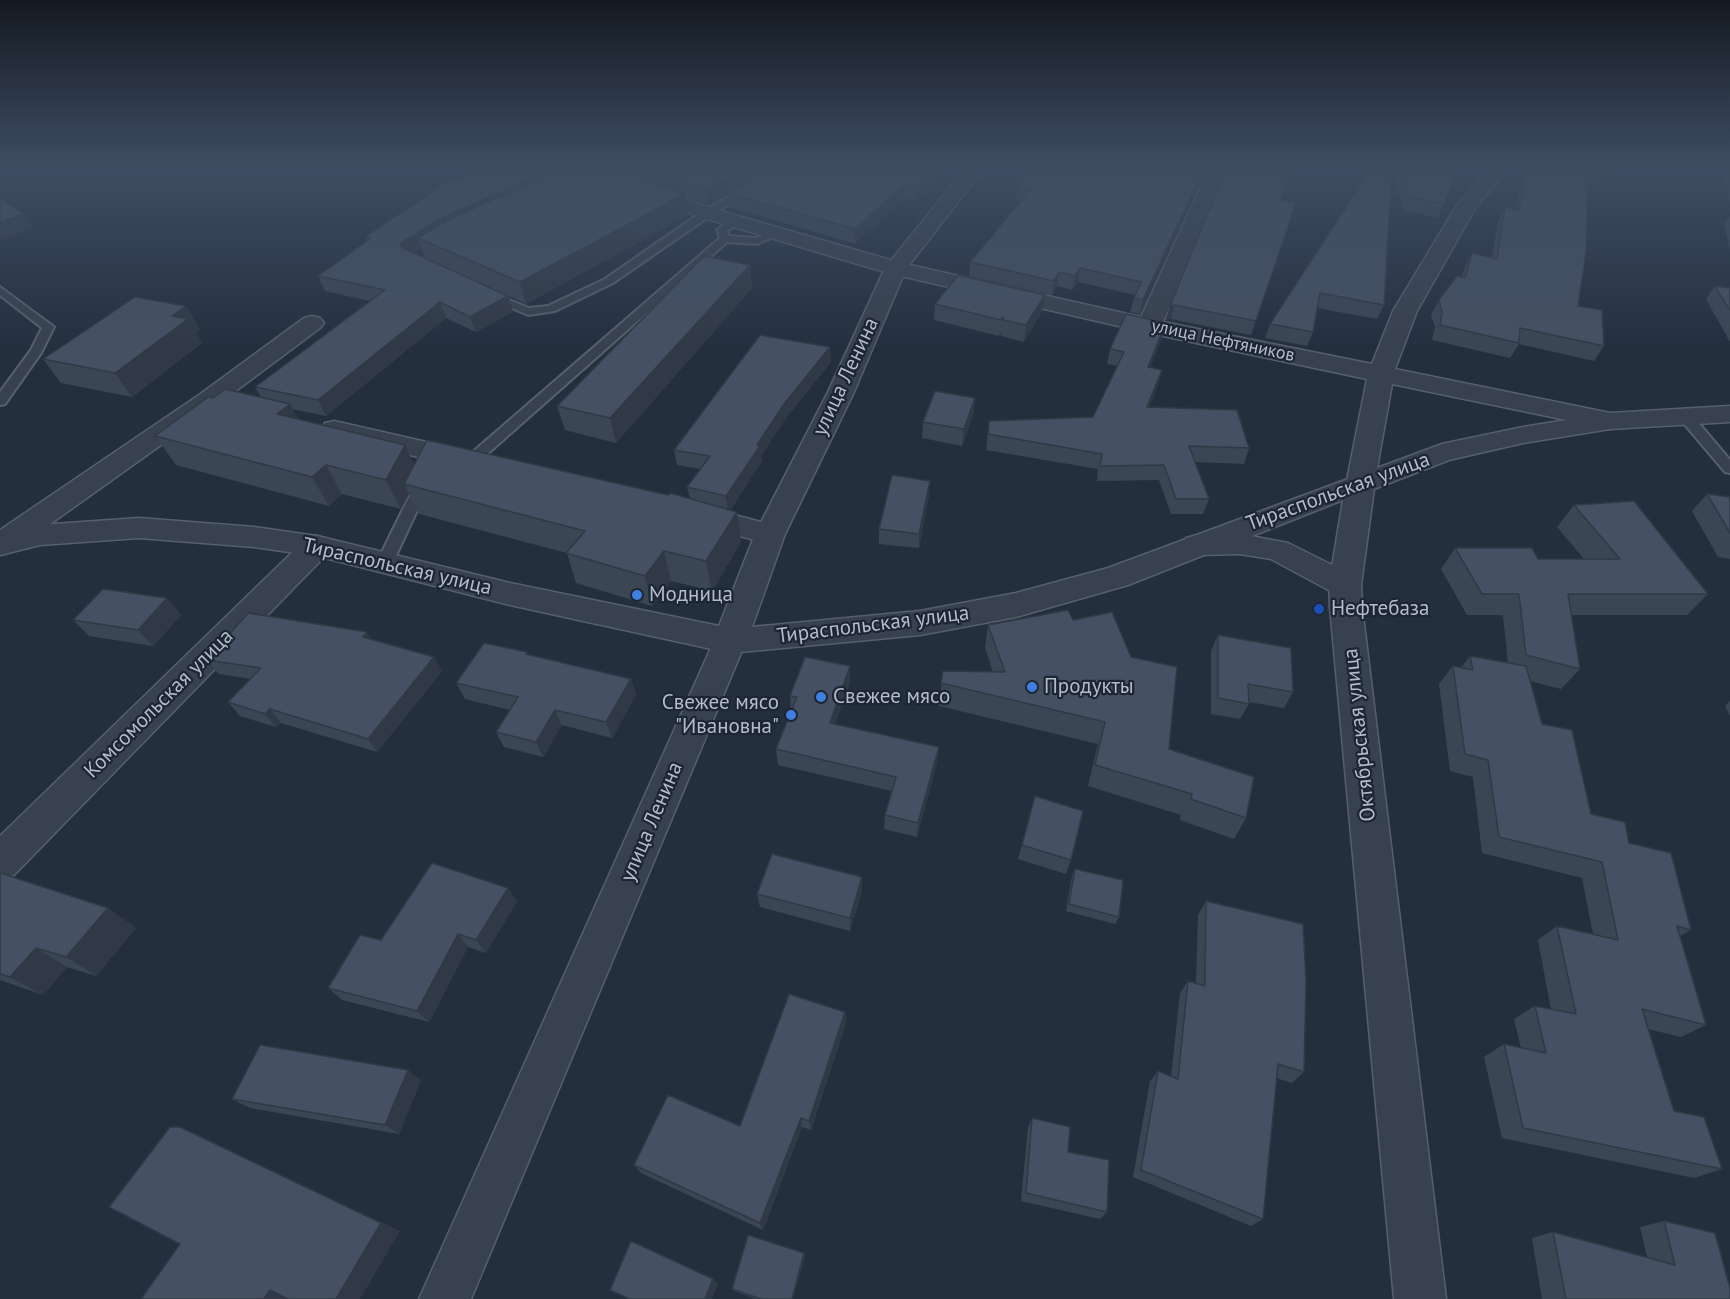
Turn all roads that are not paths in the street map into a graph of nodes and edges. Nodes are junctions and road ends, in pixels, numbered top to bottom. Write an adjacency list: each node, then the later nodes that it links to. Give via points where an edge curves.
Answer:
1 (687, 227): 10 (lane, via 609,281 551,309 528,312)
2 (725, 227): 8 (street, улица Нефтяников)
3 (753, 227): 8 (street, улица Нефтяников)
4 (758, 227): 9 (street, улица Нефтяников)
5 (929, 227): 9 (street, улица Ленина)
6 (1192, 227): 13 (street)
7 (1455, 227): 14 (street, Октябрьская улица, via 1405,311)
8 (730, 230): 22 (lane)
9 (896, 268): 13 (street, улица Нефтяников); 28 (street, улица Ленина, via 842,392)
10 (474, 289)
11 (0, 290): 16 (lane, via 48,327 37,350)
12 (312, 323): 15 (street)
13 (1149, 326): 14 (street, улица Нефтяников)
14 (1381, 373): 20 (street, улица Нефтяников); 26 (street, Октябрьская улица)
15 (208, 400): 17 (street); 29 (street)
16 (0, 401)
17 (243, 408)
18 (1730, 414): 19 (street, Тираспольская улица)
19 (1686, 417): 20 (street, Тираспольская улица); 25 (lane)
20 (1610, 421): 26 (street, Тираспольская улица, via 1442,453)
21 (312, 423): 23 (street)
22 (471, 460): 23 (street); 24 (street)
23 (434, 462): 32 (lane)
24 (506, 469)
25 (1730, 469)
26 (1360, 485): 30 (street, Тираспольская улица); 33 (street, Октябрьская улица)
27 (667, 508): 28 (street)
28 (770, 534): 34 (street, улица Ленина)
29 (0, 545): 31 (street, Тираспольская улица, via 39,535 139,528)
30 (1197, 545): 33 (street, via 1240,544 1276,550); 34 (street, Тираспольская улица, via 1117,577 1016,605 920,623)
31 (317, 546): 32 (street, Тираспольская улица); 35 (street, Комсомольская улица)
32 (385, 562): 34 (street, Тираспольская улица, via 510,594)
33 (1345, 585): 37 (street, Октябрьская улица)
34 (730, 641): 36 (street, улица Ленина)
35 (0, 862)
36 (445, 1299)
37 (1420, 1299)

